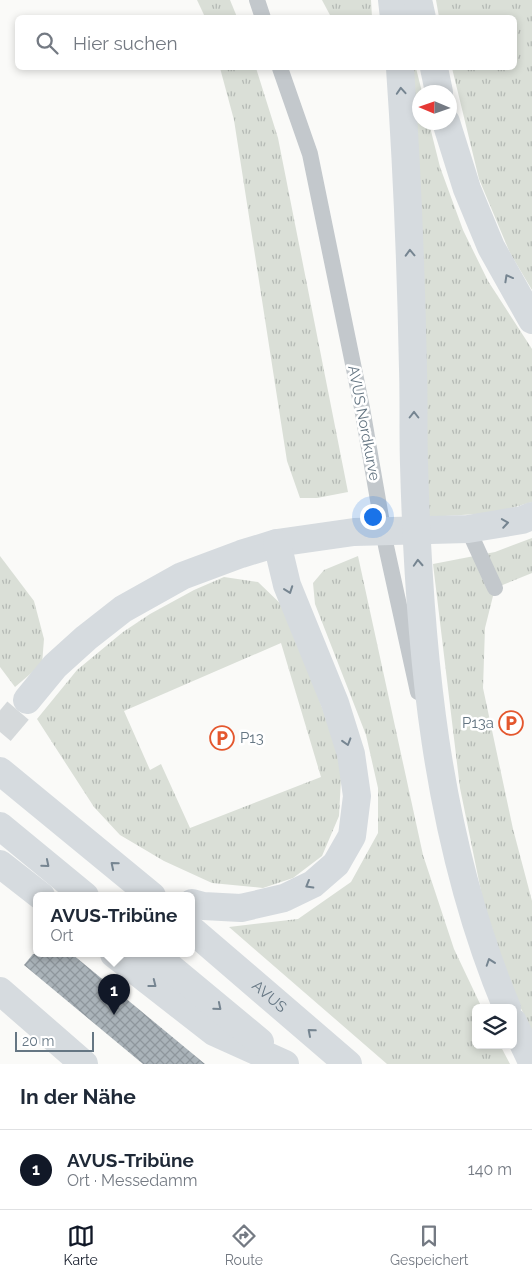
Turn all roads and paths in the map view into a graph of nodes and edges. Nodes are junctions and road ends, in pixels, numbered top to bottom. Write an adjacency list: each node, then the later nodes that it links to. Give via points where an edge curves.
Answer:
1 (257, 0): 4 (lane)
2 (392, 0): 5 (main road)
3 (418, 0): 6 (main road)
4 (262, 15)
5 (394, 15)
6 (421, 15)
7 (281, 70): 17 (lane, AVUS Nordkurve, via 310,154 362,408 386,546)
8 (400, 70): 17 (main road, one-way to 8, via 413,371 407,159)
9 (434, 70): 10 (main road)
10 (438, 85)
11 (449, 130): 12 (main road, one-way to 11, via 491,247 467,189)
12 (532, 320)
13 (532, 516): 14 (main road, one-way to 13)
14 (455, 529): 15 (main road, via 354,532); 16 (lane)
15 (277, 543): 18 (main road, via 182,576 123,609 55,666); 25 (main road, one-way to 25, via 287,585 335,703 351,754 357,796 352,836 336,864 313,884 284,898 241,908)
16 (495, 588)
17 (411, 612): 30 (main road, one-way to 17, via 466,890)
18 (26, 700)
19 (0, 771): 24 (main road, one-way to 19)
20 (0, 826): 23 (main road, one-way to 23)
21 (0, 864): 22 (main road)
22 (36, 892)
23 (80, 892)
24 (151, 892)
25 (195, 904)
26 (195, 933): 35 (main road, AVUS, one-way to 26)
27 (118, 957): 34 (main road, one-way to 34, via 214,1032)
28 (158, 957): 34 (main road, one-way to 34)
29 (0, 991): 33 (main road)
30 (505, 1004)
31 (517, 1030): 32 (main road)
32 (532, 1062)
33 (84, 1064)
34 (286, 1064)
35 (348, 1064)

